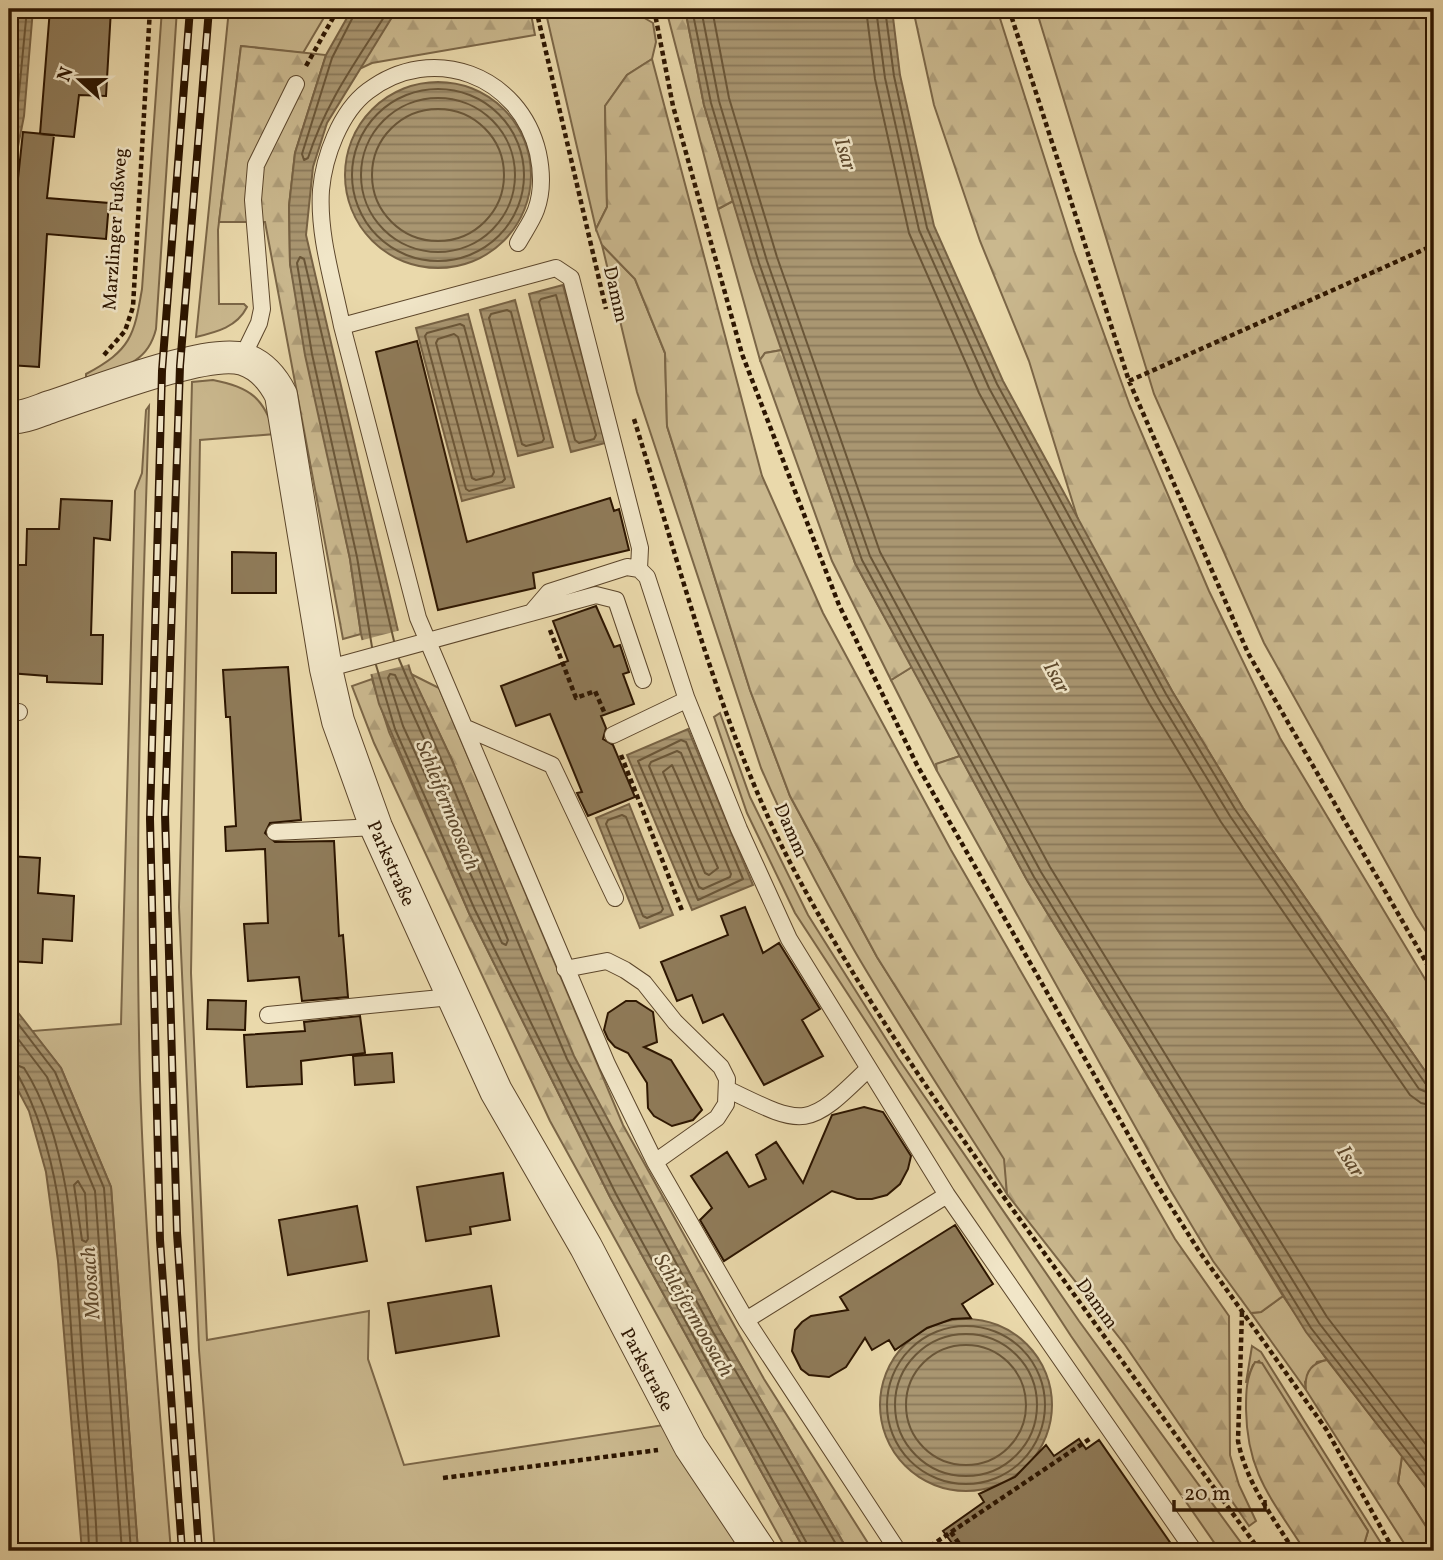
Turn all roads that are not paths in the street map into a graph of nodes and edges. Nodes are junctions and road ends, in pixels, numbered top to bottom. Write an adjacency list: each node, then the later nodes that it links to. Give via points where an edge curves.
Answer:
1 (296, 84): 4 (lane, via 256,165 253,200 262,309)
2 (518, 243): 3 (lane, via 536,210 542,174 532,129 511,98 480,77 444,67 400,73 367,92 345,118 330,150 321,187 320,223)
3 (342, 326): 6 (lane, via 546,270 565,271 571,278 640,548); 8 (lane, via 418,618)
4 (242, 358): 5 (street, via 180,366); 9 (street, Parkstraße, via 273,379 281,395)
5 (10, 423)
6 (639, 569): 7 (lane, via 628,567 549,592); 11 (lane, via 647,577)
7 (537, 612): 8 (lane); 10 (lane, via 596,595 616,600)
8 (428, 641): 9 (lane); 12 (lane)
9 (326, 669): 14 (street, Parkstraße, via 338,721)
10 (643, 680)
11 (686, 696): 13 (lane); 20 (lane, via 789,939)
12 (466, 728): 16 (lane, via 552,765); 17 (lane)
13 (613, 735)
14 (376, 827): 15 (lane); 18 (street, Parkstraße)
15 (275, 832)
16 (615, 898)
17 (565, 969): 21 (lane, via 607,961 644,983 675,1023 721,1067); 22 (lane)
18 (451, 997): 19 (lane); 25 (street, Parkstraße, via 496,1091 586,1247 690,1446)
19 (268, 1015)
20 (868, 1069): 21 (lane, via 817,1115 801,1119 769,1110); 23 (lane)
21 (729, 1090): 22 (lane, via 717,1118)
22 (655, 1162): 24 (lane)
23 (947, 1195): 24 (lane); 27 (lane)
24 (746, 1320): 26 (lane)
25 (760, 1551)
26 (898, 1551)
27 (1194, 1551)

